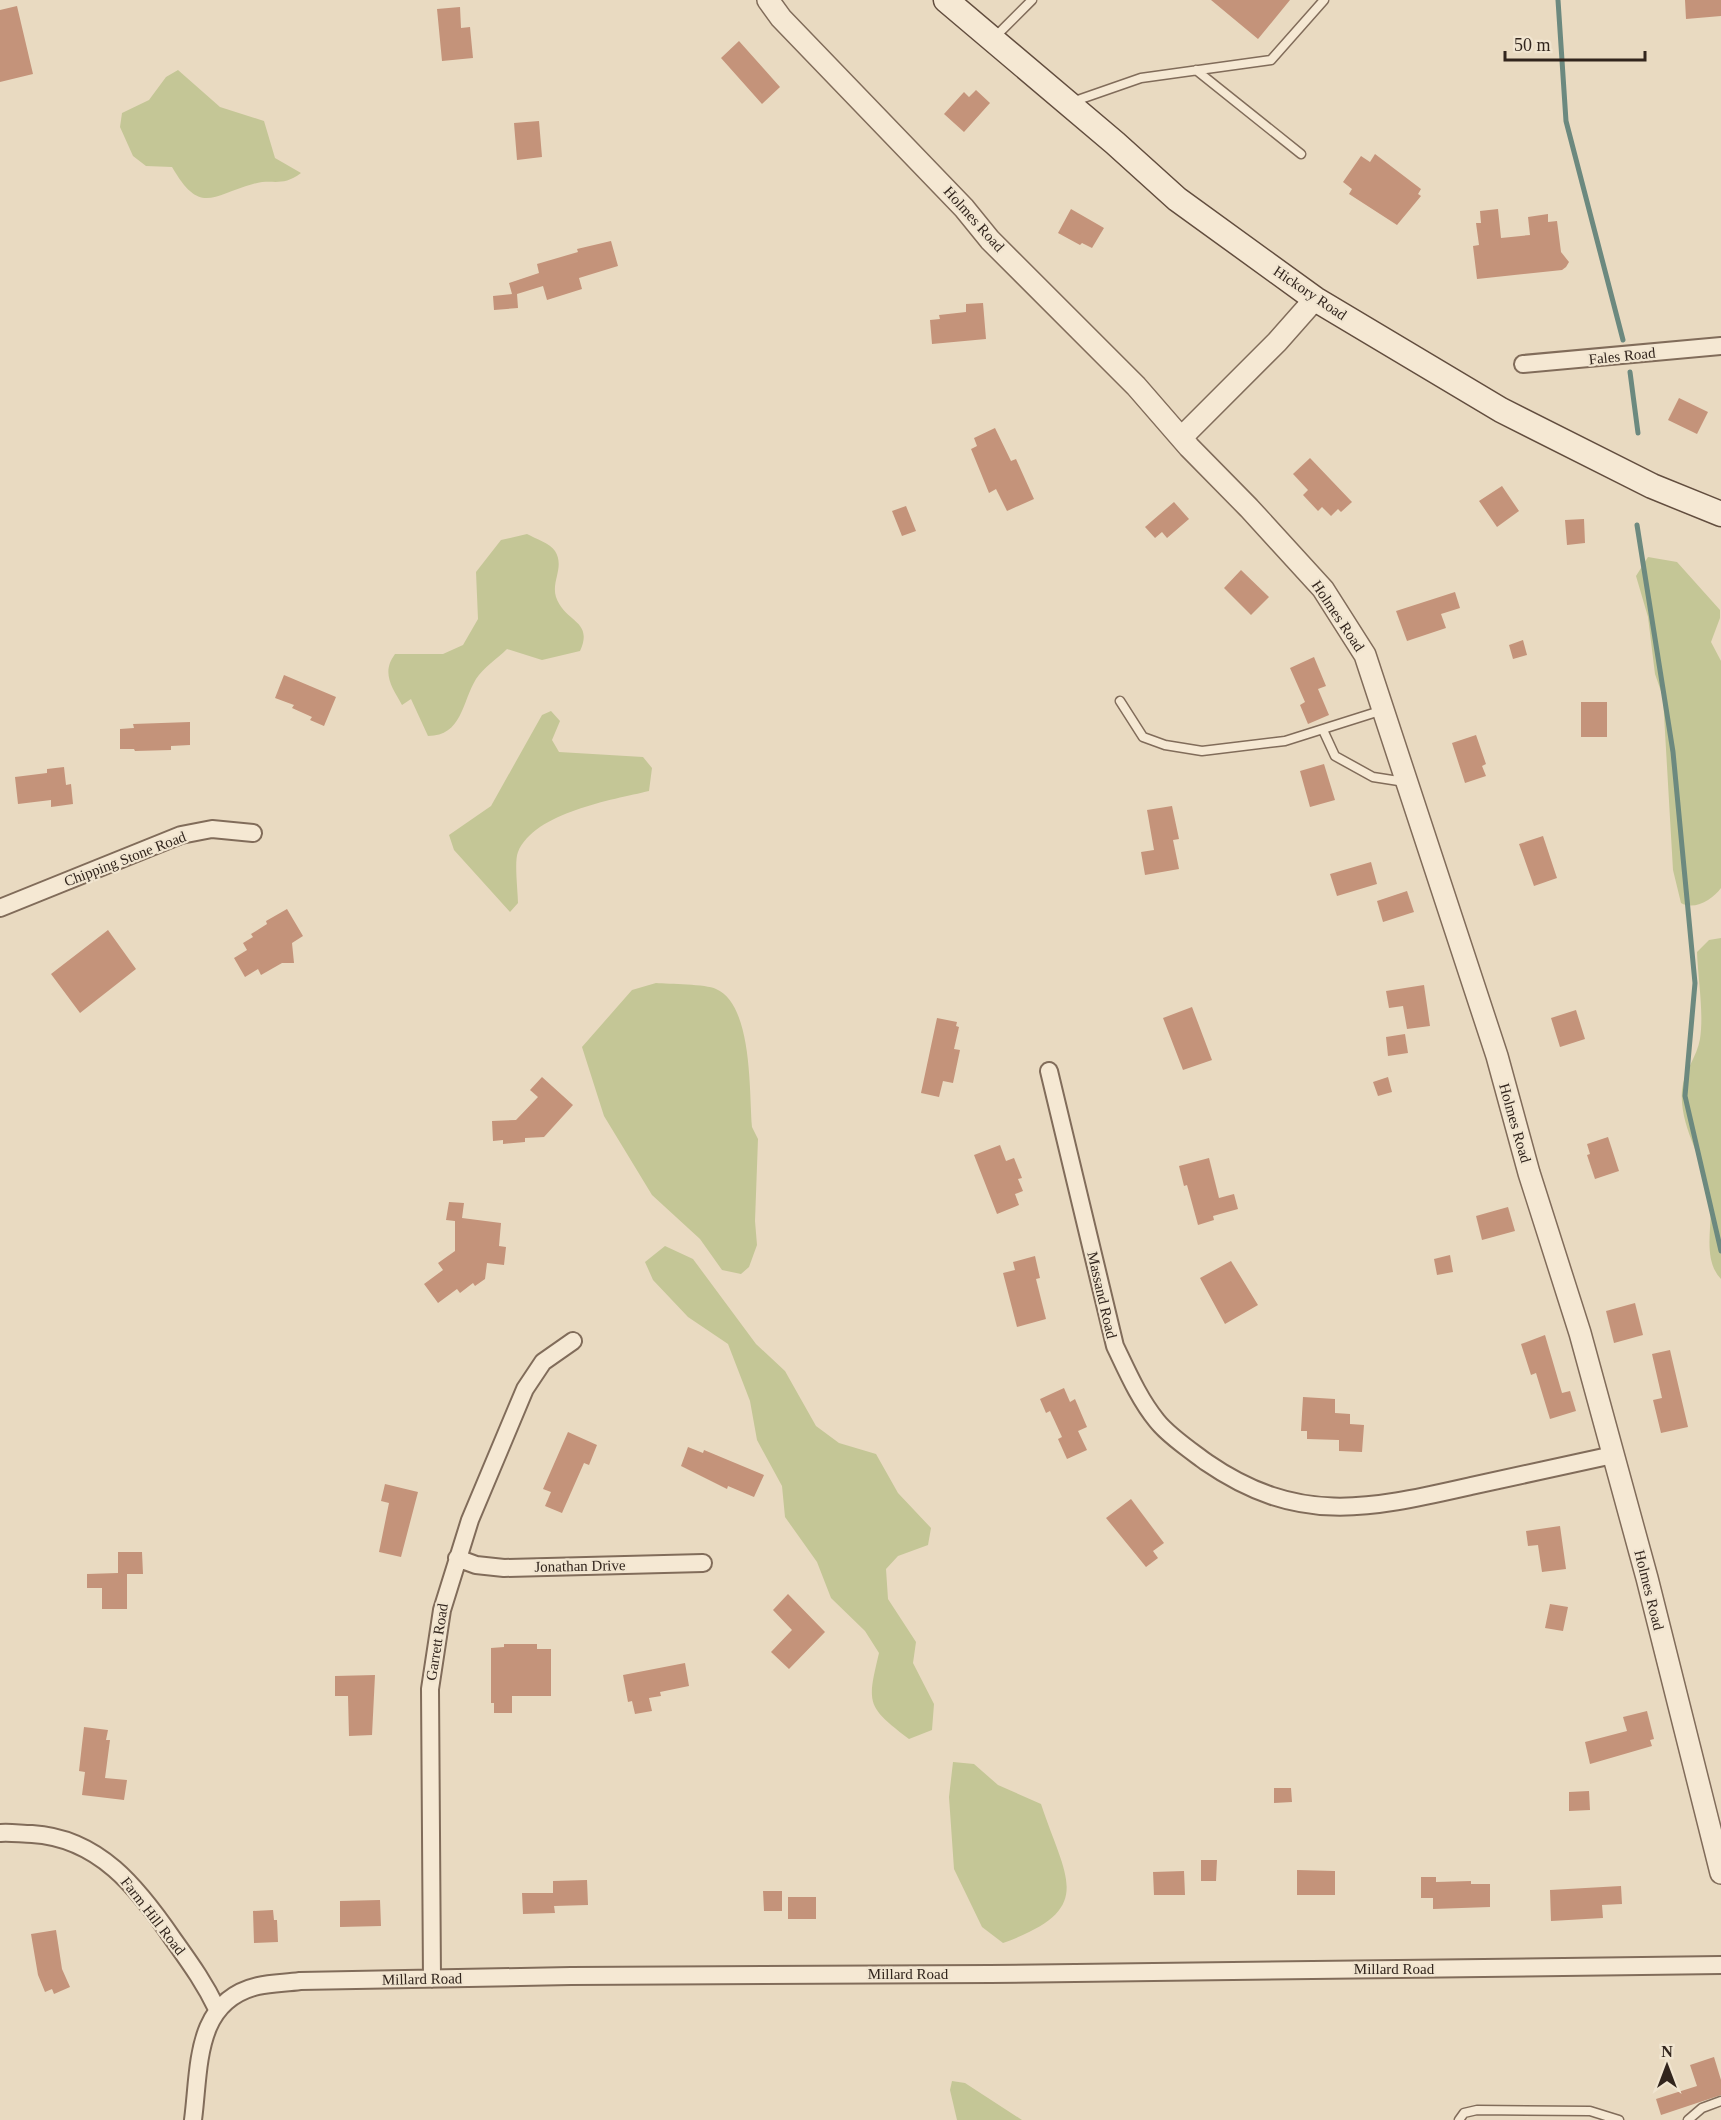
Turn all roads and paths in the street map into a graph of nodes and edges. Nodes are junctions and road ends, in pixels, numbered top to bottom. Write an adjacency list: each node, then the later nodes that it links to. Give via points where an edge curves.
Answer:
1 (768, 0): 12 (street, Holmes Road, via 877,121)
2 (946, 0): 5 (main road, Hickory Road)
3 (1032, 0): 5 (lane)
4 (1324, 0): 6 (lane, via 1270,60)
5 (992, 39): 7 (main road, Hickory Road)
6 (1196, 70): 7 (lane, via 1141,78); 8 (lane)
7 (1069, 104): 9 (main road, Hickory Road, via 1177,199)
8 (1301, 154)
9 (1315, 298): 12 (street); 13 (main road, Hickory Road, via 1521,421 1652,486)
10 (1721, 346): 11 (street, Fales Road)
11 (1523, 364)
12 (1182, 437): 15 (street, Holmes Road, via 1323,589 1365,655)
13 (1721, 514)
14 (1120, 701): 16 (lane, via 1143,737 1202,751 1285,741)
15 (1383, 710): 16 (lane); 17 (street, Holmes Road)
16 (1323, 730): 17 (lane, via 1335,756 1373,777)
17 (1407, 782): 22 (street, Holmes Road, via 1497,1056)
18 (253, 833): 19 (street, Chipping Stone Road, via 212,829 181,835)
19 (0, 908)
20 (1049, 1071): 22 (street, Massand Road, via 1115,1346 1158,1422 1222,1473 1278,1497 1351,1509 1390,1505)
21 (573, 1341): 23 (street, Garrett Road, via 532,1374)
22 (1613, 1455): 26 (street, Holmes Road)
23 (457, 1558): 24 (street, Jonathan Drive, via 504,1568); 28 (street, Garrett Road, via 442,1610 430,1689)
24 (703, 1563)
25 (0, 1833): 29 (street, Farm Hill Road, via 51,1835 87,1848 112,1865 162,1922 203,1980)
26 (1721, 1873)
27 (1721, 1965): 28 (street, Millard Road)
28 (432, 1979): 29 (street, Millard Road, via 300,1981 259,1986 241,1992)
29 (217, 2009): 31 (street, via 204,2040)
30 (1721, 2101): 34 (lane, via 1702,2108)
31 (193, 2120)
32 (1459, 2120): 33 (lane, via 1464,2113 1494,2110 1590,2111)
33 (1620, 2120)
34 (1688, 2120)

